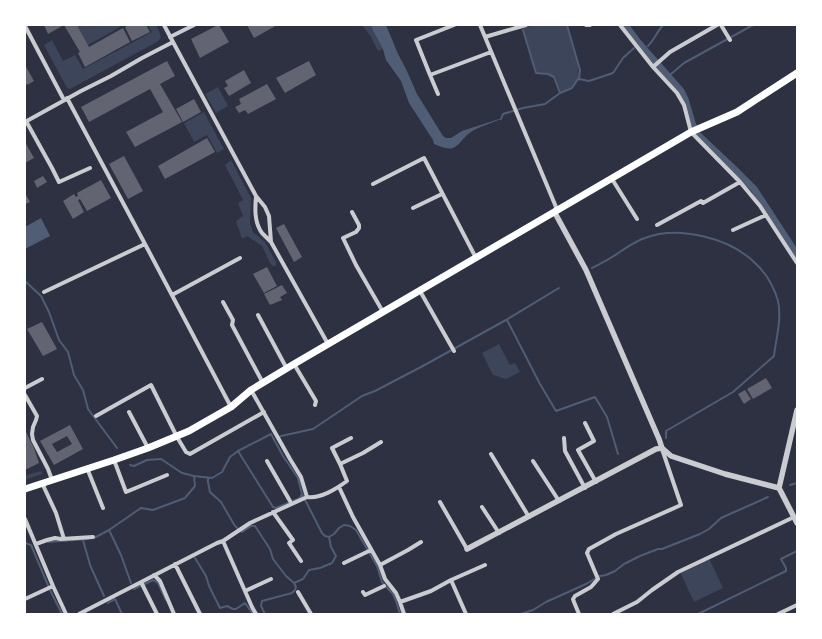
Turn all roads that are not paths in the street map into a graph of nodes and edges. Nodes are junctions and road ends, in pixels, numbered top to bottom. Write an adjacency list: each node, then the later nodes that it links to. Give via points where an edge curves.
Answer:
1 (164, 25): 13 (street)
2 (194, 25): 13 (street)
3 (454, 25): 19 (street, via 416,40)
4 (480, 25): 12 (street)
5 (526, 25): 12 (street)
6 (586, 25): 7 (street)
7 (590, 25)
8 (620, 25): 17 (street)
9 (717, 25): 17 (street, via 670,52)
10 (721, 25): 14 (street)
11 (25, 26): 21 (street)
12 (485, 37): 16 (street)
13 (170, 38): 15 (street)
14 (729, 39)
15 (173, 42): 21 (street); 29 (street)
16 (491, 52): 19 (street); 32 (street, via 556,207)
17 (653, 66): 23 (street, via 678,93)
18 (797, 73): 23 (main road, via 737,112)
19 (430, 76): 20 (street)
20 (438, 94)
21 (66, 99): 22 (street); 38 (street)
22 (26, 122): 24 (street, via 59,182)
23 (691, 132): 25 (main road); 26 (street)
24 (90, 168)
25 (612, 179): 32 (main road); 34 (street)
26 (740, 182): 33 (street); 35 (street)
27 (372, 184): 28 (street, via 424,158)
28 (442, 194): 30 (street); 40 (street)
29 (256, 196): 37 (street, via 269,216); 37 (street, via 257,222 261,232)
30 (413, 208)
31 (352, 212): 46 (street, via 359,228 343,238)
32 (555, 213): 40 (main road); 69 (street, via 586,270)
33 (766, 214): 36 (street); 41 (street)
34 (637, 218)
35 (657, 225)
36 (733, 230)
37 (271, 242): 48 (street)
38 (145, 244): 43 (street); 44 (street)
39 (240, 258): 44 (street)
40 (476, 258): 42 (main road)
41 (797, 263)
42 (420, 291): 46 (main road); 49 (street)
43 (44, 292)
44 (172, 296): 58 (street)
45 (223, 302): 53 (street, via 233,320 232,325)
46 (383, 312): 48 (main road)
47 (258, 316): 51 (street)
48 (328, 344): 50 (main road)
49 (453, 349)
50 (294, 364): 51 (main road); 57 (street, via 316,401)
51 (287, 368): 53 (main road)
52 (42, 379): 54 (street)
53 (263, 383): 55 (main road)
54 (25, 388)
55 (251, 390): 58 (main road); 61 (street)
56 (25, 395): 77 (street, via 36,416 33,440)
57 (314, 405)
58 (231, 407): 64 (main road)
59 (797, 410): 82 (street)
60 (129, 412): 68 (street)
61 (264, 412): 64 (street, via 190,454); 84 (street, via 301,477)
62 (96, 416): 64 (street, via 151,385)
63 (585, 423): 78 (street, via 594,441 578,450)
64 (177, 437): 68 (main road)
65 (351, 438): 74 (street, via 332,448)
66 (564, 438): 81 (street, via 565,451)
67 (381, 442): 74 (street)
68 (148, 448): 71 (main road)
69 (662, 448): 78 (street); 82 (street, via 678,459); 129 (street, via 681,505 589,549 587,553 597,577 591,587 574,597)
70 (491, 454): 91 (street)
71 (114, 460): 75 (main road); 76 (street, via 126,492)
72 (267, 461): 85 (street)
73 (533, 461): 86 (street)
74 (340, 464): 80 (street, via 347,481)
75 (87, 468): 77 (main road); 89 (street)
76 (167, 475)
77 (52, 480): 79 (main road)
78 (596, 482): 81 (street)
79 (42, 483): 83 (main road); 97 (street, via 56,513)
80 (338, 487): 84 (street, via 319,496); 102 (street)
81 (585, 488): 86 (street)
82 (779, 488): 92 (street)
83 (25, 489)
84 (307, 497): 90 (street)
85 (290, 500)
86 (559, 501): 91 (street)
87 (440, 502): 101 (street)
88 (482, 507): 95 (street)
89 (103, 508)
90 (273, 512): 98 (street, via 250,523); 103 (street, via 292,540 289,542)
91 (529, 517): 95 (street)
92 (794, 517): 94 (street); 130 (street, via 678,572 637,602)
93 (25, 519): 100 (street)
94 (797, 523)
95 (499, 533): 101 (street)
96 (93, 537): 97 (street)
97 (64, 539): 100 (street, via 51,539)
98 (223, 541): 105 (street); 114 (street)
99 (421, 542): 106 (street)
100 (36, 544): 113 (street)
101 (467, 549)
102 (371, 550): 104 (street); 106 (street)
103 (301, 561)
104 (344, 563)
105 (175, 564): 108 (street); 124 (street)
106 (380, 564): 118 (street, via 385,578)
107 (485, 565): 110 (street)
108 (154, 575): 111 (street); 123 (street, via 160,581)
109 (271, 579): 114 (street)
110 (452, 580): 118 (street); 128 (street)
111 (141, 582): 121 (street); 122 (street)
112 (384, 586): 116 (street, via 365,595)
113 (50, 587): 117 (street); 120 (street)
114 (245, 591): 125 (street)
115 (298, 592): 126 (street)
116 (363, 592)
117 (25, 599)
118 (400, 602): 127 (street)
119 (797, 605): 131 (street)
120 (66, 614)
121 (78, 614)
122 (157, 614)
123 (174, 614)
124 (200, 614)
125 (256, 614)
126 (311, 614)
127 (404, 614)
128 (466, 614)
129 (579, 614)
130 (613, 614)
131 (778, 614)

